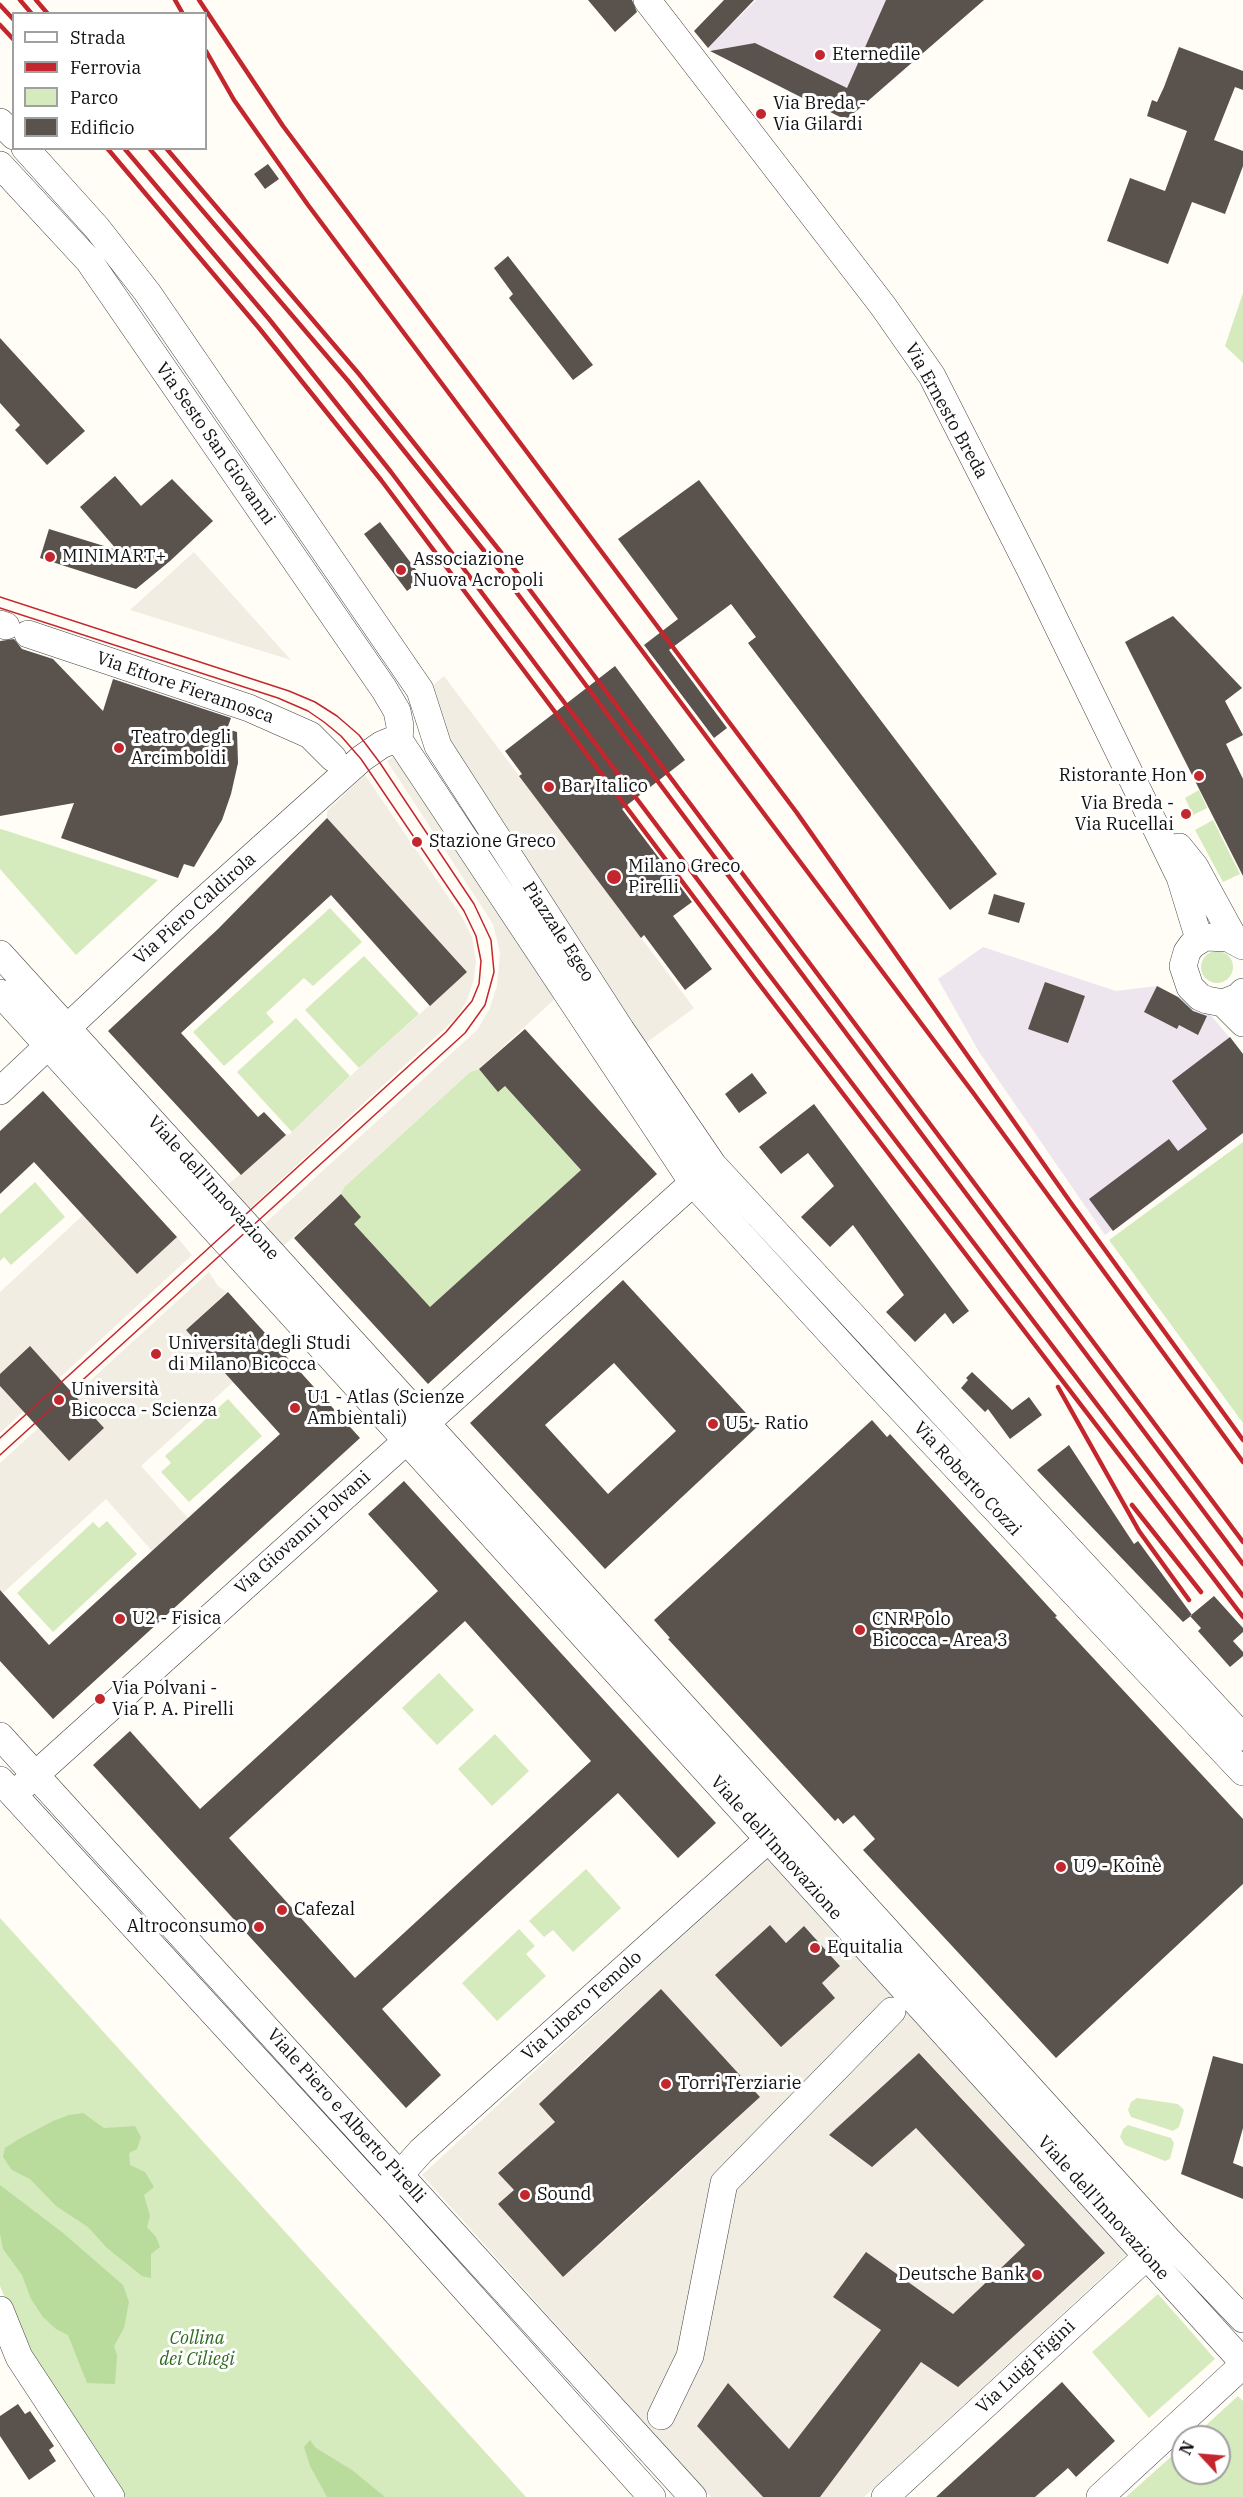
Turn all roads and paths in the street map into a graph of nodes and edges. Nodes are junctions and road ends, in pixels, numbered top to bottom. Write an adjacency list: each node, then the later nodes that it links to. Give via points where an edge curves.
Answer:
1 (647, 0): 10 (street, Via Ernesto Breda, via 884,306 932,376)
2 (0, 122): 3 (street)
3 (12, 134)
4 (27, 150): 7 (street, Via Sesto San Giovanni, via 97,228 147,292)
5 (0, 165): 8 (street, Via Sesto San Giovanni, via 89,261 384,689 397,711)
6 (11, 628): 9 (street, Via Ettore Fieramosca, via 249,708 310,735)
7 (420, 690): 19 (street, Piazzale Egeo, via 438,746)
8 (399, 740): 17 (street, Via Piero Caldirola, via 381,745 361,759); 20 (street, Piazzale Egeo)
9 (333, 758)
10 (1158, 834): 11 (street, Via Ernesto Breda, via 1180,877); 12 (street, Via Ernesto Breda, via 1177,845 1191,860)
11 (1199, 939): 12 (street, Via Ernesto Breda, via 1215,936); 15 (street, via 1184,959 1187,981 1200,997)
12 (1239, 943)
13 (0, 954): 17 (street, Viale dell'Innovazione)
14 (0, 993): 17 (street, Viale dell'Innovazione)
15 (1233, 997): 16 (street)
16 (1243, 1023)
17 (57, 1037): 18 (street, Via Piero Caldirola); 21 (street, Viale dell'Innovazione)
18 (0, 1091)
19 (713, 1165): 20 (street, Via Giovanni Polvani); 23 (street, Via Roberto Cozzi)
20 (693, 1183): 21 (street, Via Giovanni Polvani); 24 (street, Via Roberto Cozzi)
21 (416, 1431): 25 (street, Via Giovanni Polvani); 27 (street, Viale dell'Innovazione); 28 (street, Viale dell'Innovazione)
22 (0, 1736): 25 (street, Viale Piero e Alberto Pirelli)
23 (1243, 1737)
24 (1243, 1772)
25 (36, 1775): 26 (street, Via Giovanni Polvani); 30 (street, Viale Piero e Alberto Pirelli)
26 (7, 1788): 31 (street, Viale Piero e Alberto Pirelli)
27 (789, 1821): 28 (street, Via Libero Temolo); 32 (street, Viale dell'Innovazione)
28 (768, 1839): 30 (street, Via Libero Temolo, via 421,2151); 33 (street, Viale dell'Innovazione)
29 (892, 2011): 37 (street, via 724,2183 690,2356)
30 (400, 2177): 31 (street, Via Libero Temolo); 40 (street, Viale Piero e Alberto Pirelli)
31 (381, 2195): 39 (street, Viale Piero e Alberto Pirelli)
32 (1166, 2238): 33 (street, Via Luigi Figini); 35 (street, Viale dell'Innovazione)
33 (1146, 2256): 36 (street, Viale dell'Innovazione); 41 (street, Via Luigi Figini)
34 (0, 2310): 38 (street, via 19,2357)
35 (1243, 2319)
36 (1243, 2364): 42 (street)
37 (661, 2416)
38 (111, 2497)
39 (652, 2497)
40 (693, 2497)
41 (885, 2497)
42 (1100, 2497)

